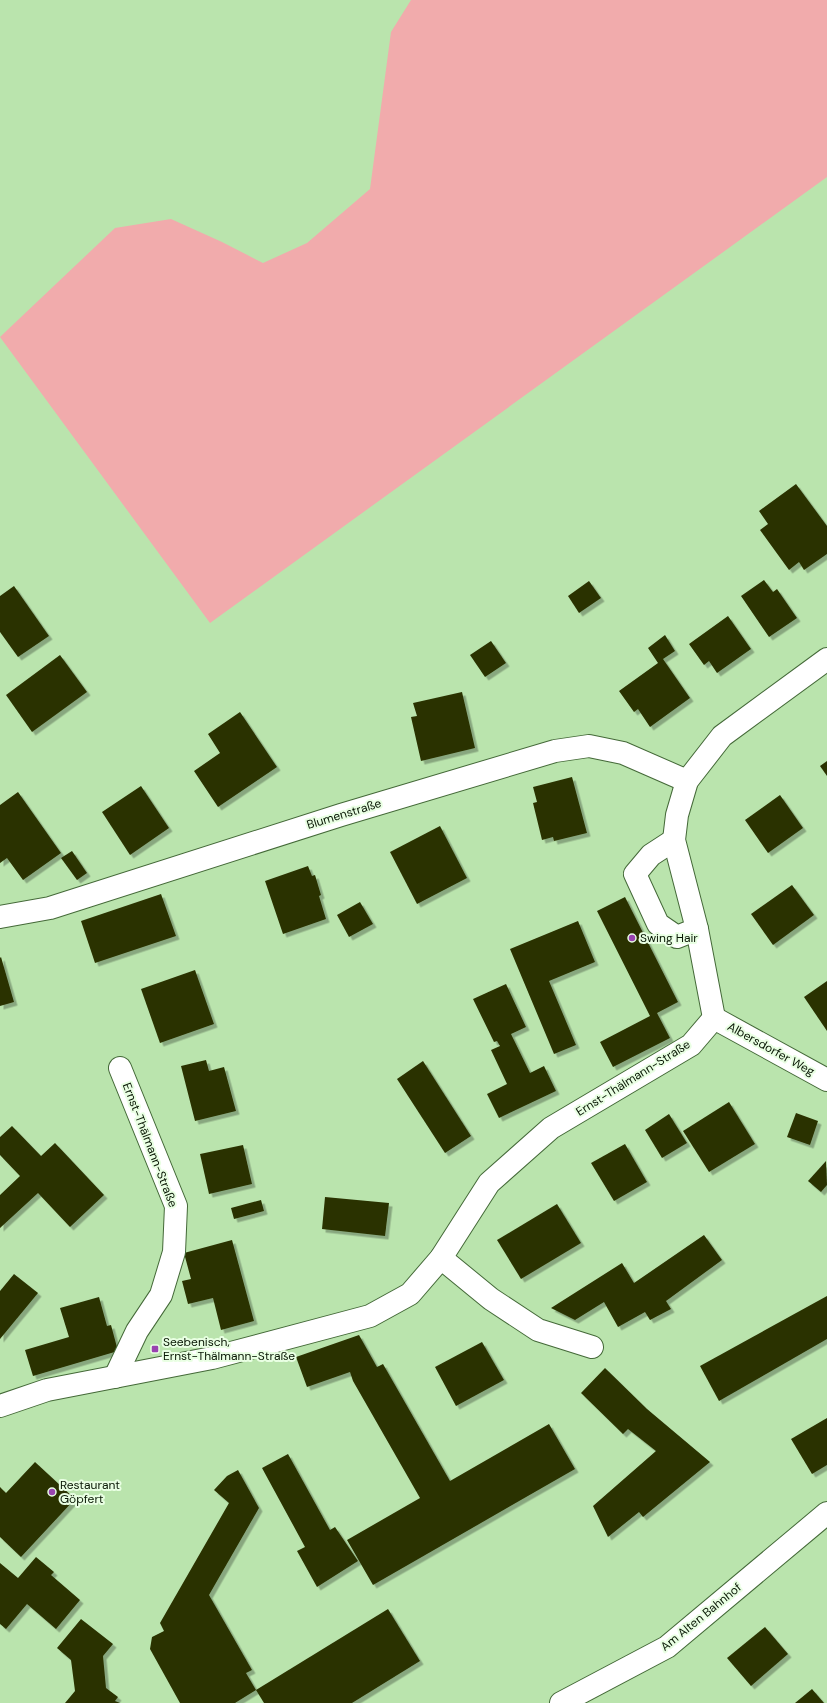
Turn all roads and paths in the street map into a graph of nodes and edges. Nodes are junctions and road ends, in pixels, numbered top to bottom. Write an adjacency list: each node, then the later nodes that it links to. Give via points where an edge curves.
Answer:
1 (827, 659): 2 (street, via 722,736)
2 (687, 781): 3 (street, via 677,815); 4 (street, Blumenstraße, via 623,753 589,746 555,751 340,815 50,908)
3 (674, 840): 5 (street); 5 (street, via 651,855 635,874 658,924 677,937)
4 (0, 916)
5 (697, 929): 6 (street)
6 (714, 1018): 8 (street, Albersdorfer Weg); 9 (street, Ernst-Thälmann-Straße, via 691,1045 551,1128 517,1158 490,1183)
7 (120, 1068): 11 (street, Ernst-Thälmann-Straße, via 176,1206 174,1252 161,1295 137,1331)
8 (827, 1080)
9 (442, 1258): 10 (street, via 490,1299 538,1330); 11 (street, Ernst-Thälmann-Straße, via 410,1294 370,1316 212,1358)
10 (592, 1347)
11 (115, 1377): 12 (street, Ernst-Thälmann-Straße, via 47,1390)
12 (0, 1406)
13 (827, 1513): 14 (street, Am Alten Bahnhof, via 667,1647)
14 (561, 1703)

